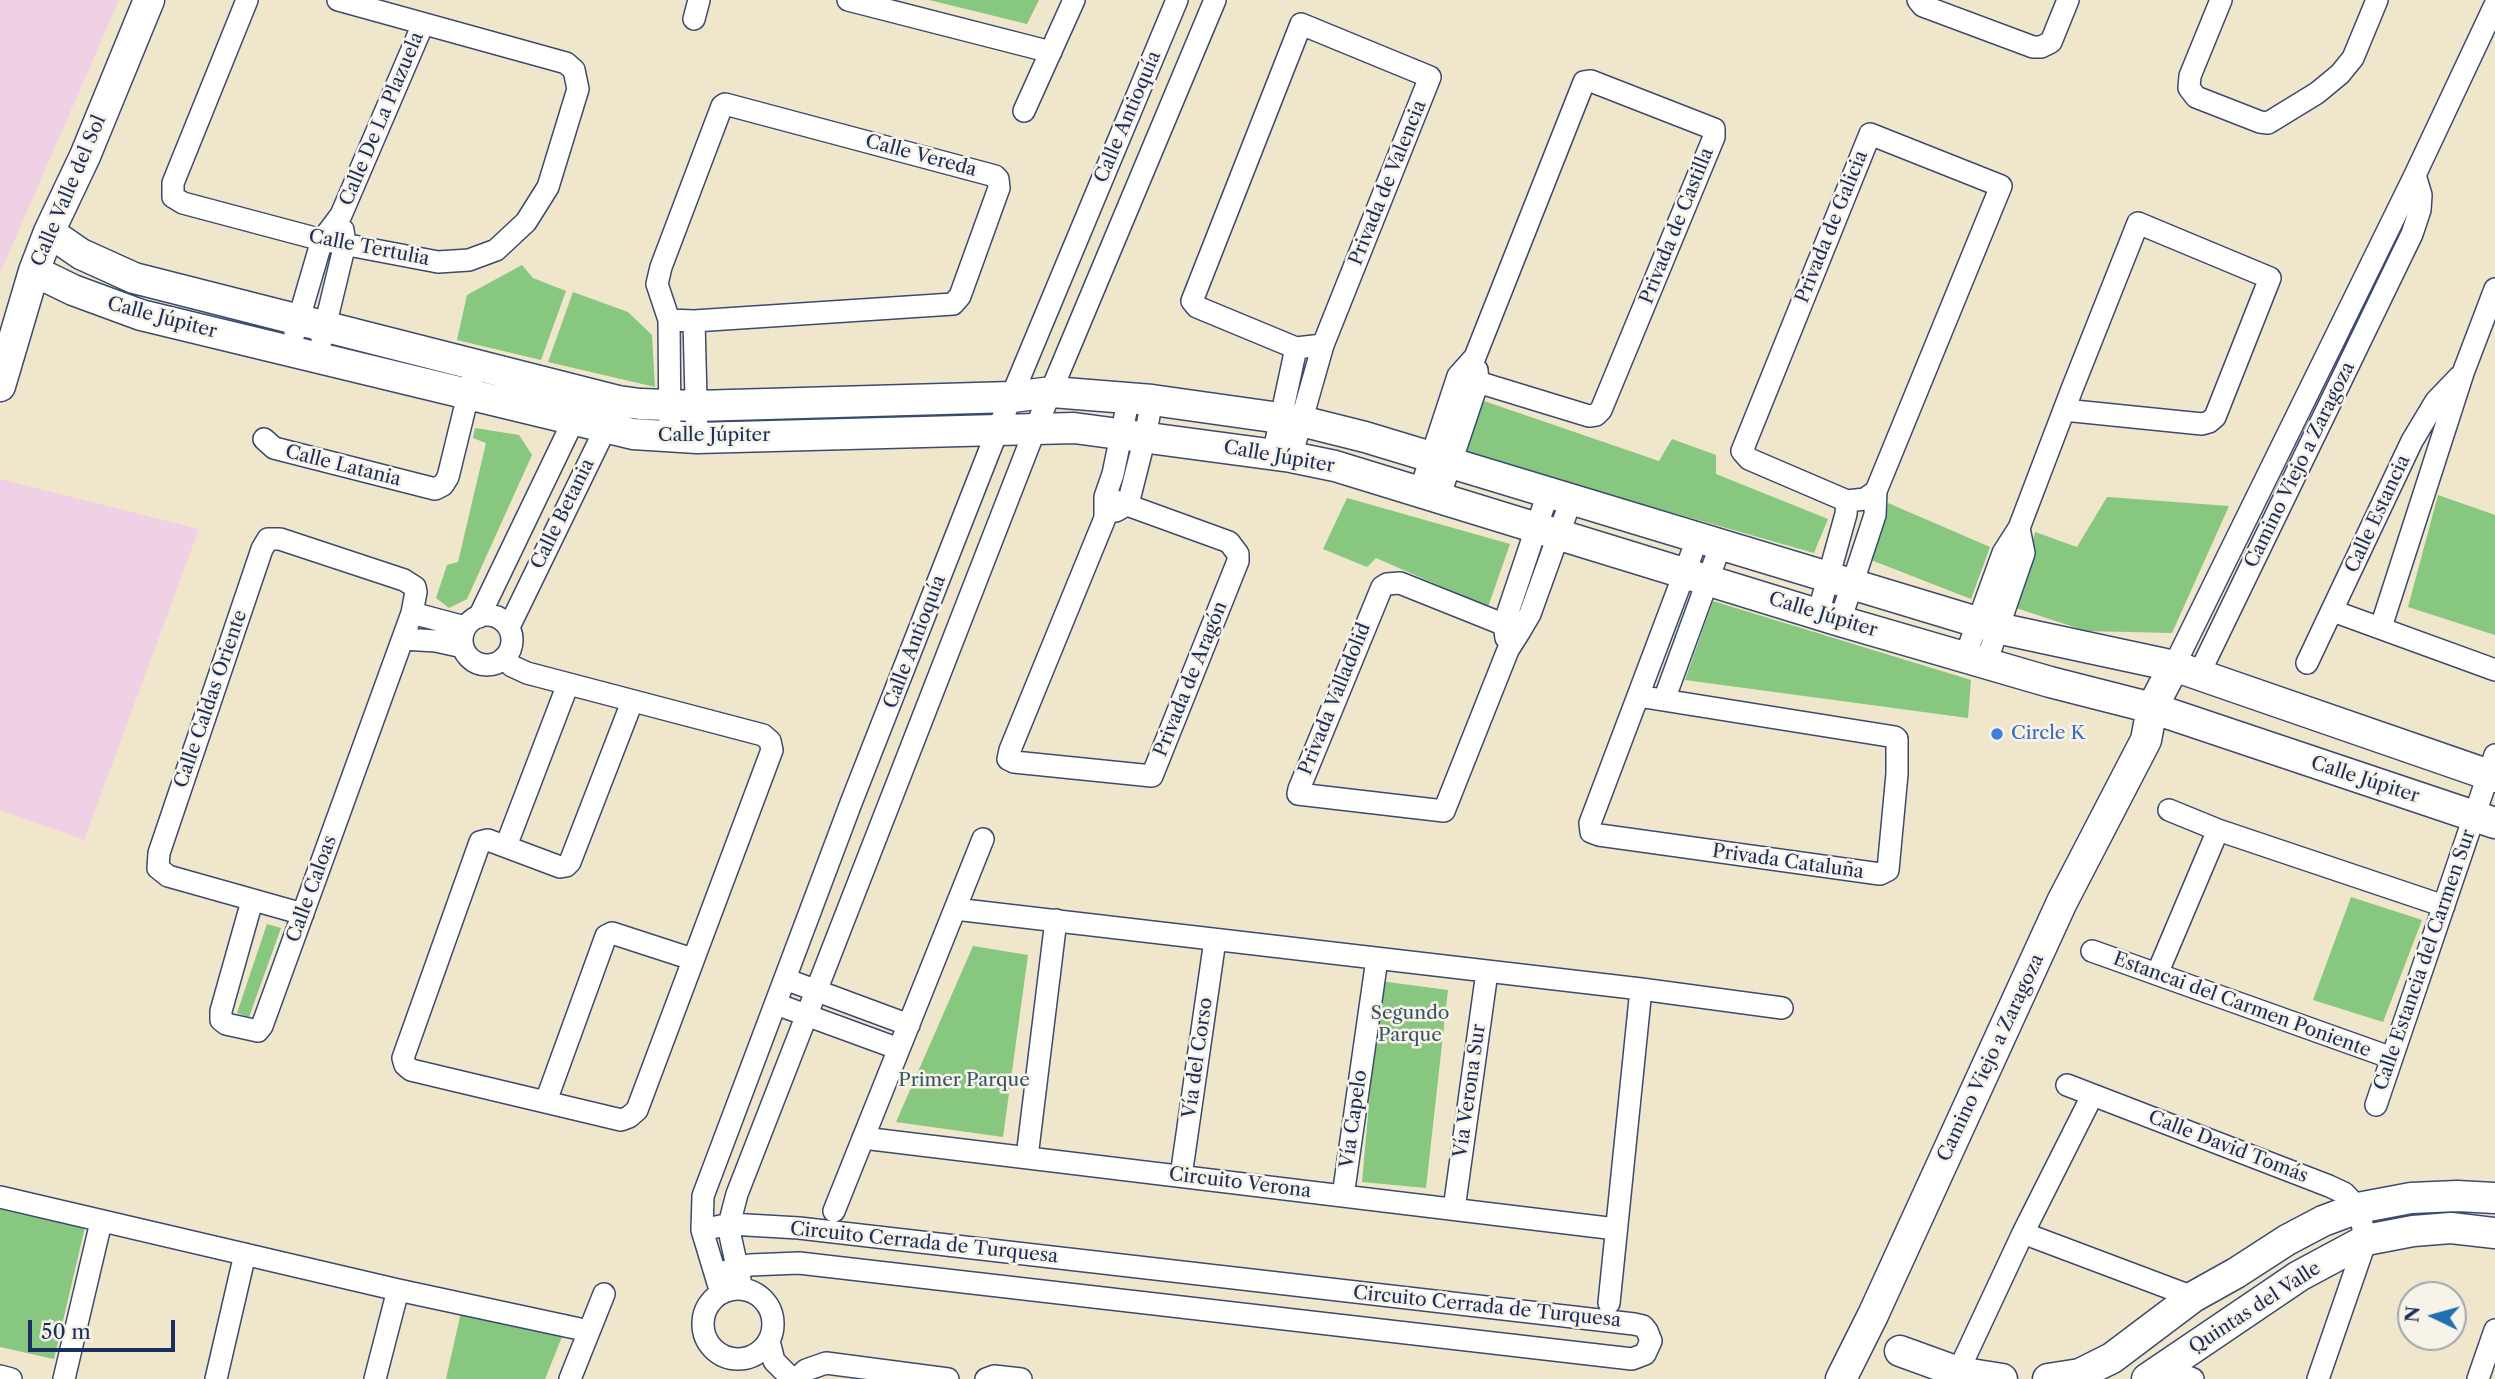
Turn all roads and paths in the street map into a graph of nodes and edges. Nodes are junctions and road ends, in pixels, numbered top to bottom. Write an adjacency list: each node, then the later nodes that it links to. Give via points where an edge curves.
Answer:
1 (149, 0): 17 (main road, Calle Valle del Sol)
2 (247, 0): 18 (street, Calle Tertulia, via 173,183 173,197)
3 (338, 0): 13 (street, Calle Tertulia)
4 (848, 0): 14 (street)
5 (1074, 0): 14 (street)
6 (1177, 0): 35 (street, Calle Antioquía)
7 (1215, 0): 34 (street, Calle Antioquía)
8 (1918, 0): 9 (street, via 1923,6 2034,47 2051,42)
9 (2068, 0)
10 (2221, 0): 11 (street, via 2189,88 2196,97 2268,123 2340,74 2353,58)
11 (2376, 0)
12 (2495, 5): 72 (street, Camino Viejo a Zaragoza, via 2415,175 2421,195 2412,234)
13 (423, 24): 16 (street, Calle De La Plazuela); 19 (street, Calle Tertulia, via 566,63 574,70 578,89 548,187 527,222 496,250 469,260 438,262)
14 (1051, 52): 15 (street)
15 (1024, 111)
16 (341, 215): 18 (street, Calle De La Plazuela); 19 (street, Calle De La Plazuela)
17 (49, 232): 20 (main road, Calle Valle del Sol); 24 (main road, Calle Júpiter, via 81,254 134,278)
18 (322, 240): 19 (street, Calle Tertulia); 24 (street, Calle De La Plazuela)
19 (345, 244): 24 (street, Calle De La Plazuela)
20 (34, 271): 27 (main road, Calle Júpiter, via 83,295 141,315); 31 (main road, Calle Valle del Sol)
21 (2495, 289): 29 (street, Calle Estancia)
22 (669, 320): 23 (street, Calle Vereda); 23 (street, Calle Vereda, via 658,293 658,277 725,104 998,179 999,188 954,304); 38 (street, Calle Vereda)
23 (694, 321): 38 (street, Calle Vereda)
24 (312, 322): 27 (street, Calle De La Plazuela); 27 (street, Calle De La Plazuela); 28 (main road, Calle Júpiter)
25 (1323, 345): 26 (street, Privada de Valencia); 26 (street, Privada de Valencia, via 1430,77 1301,24 1191,298 1197,307); 41 (street)
26 (1296, 348): 41 (street)
27 (304, 354): 33 (main road, Calle Júpiter)
28 (468, 362): 32 (main road, Calle Júpiter); 33 (street, Calle Latania)
29 (2463, 373): 61 (street, Calle Estancia, via 2436,401 2412,441); 65 (street, Calle Estancia)
30 (1468, 379): 30 (street, Privada de Castilla, via 1584,82 1591,80 1714,129 1601,410 1589,416); 49 (street, Privada de Castilla)
31 (0, 386)
32 (587, 392): 37 (main road, Calle Júpiter); 40 (street, Calle Betania)
33 (461, 393): 40 (main road, Calle Júpiter); 47 (street, Calle Latania, via 426,488 274,448)
34 (1052, 393): 35 (main road, Calle Júpiter); 36 (main road, Calle Júpiter); 42 (street, Calle Antioquía)
35 (1012, 397): 38 (main road, Calle Júpiter); 44 (street, Calle Antioquía)
36 (1141, 398): 41 (main road, Calle Júpiter); 45 (street, Privada de Aragón)
37 (618, 401): 38 (main road, Calle Júpiter); 43 (street, Calle Betania)
38 (683, 406): 46 (street, Calle Vereda)
39 (2064, 410): 39 (street, via 2138,223 2270,278 2209,422 2202,425); 63 (street, via 2019,528 2024,553)
40 (574, 420): 43 (main road, Calle Júpiter); 67 (street, Calle Betania)
41 (1291, 420): 48 (street); 49 (main road, Calle Júpiter)
42 (1036, 427): 44 (main road, Calle Júpiter); 45 (main road, Calle Júpiter); 82 (street, Calle Antioquía)
43 (605, 429): 46 (main road, Calle Júpiter); 64 (street, Calle Betania)
44 (998, 429): 46 (main road, Calle Júpiter); 80 (street, Calle Antioquía)
45 (1133, 435): 48 (main road, Calle Júpiter); 54 (street, Privada de Aragón); 55 (street, Privada de Aragón)
46 (684, 438)
47 (264, 439)
48 (1282, 456): 51 (main road, Calle Júpiter)
49 (1441, 460): 51 (street, Privada de Castilla); 52 (main road, Calle Júpiter)
50 (1877, 491): 53 (street, via 1865,499); 53 (street, Privada de Galicia, via 2001,186 1870,134 1742,451 1749,459); 59 (street, Privada de Galicia, via 1875,514)
51 (1430, 494): 56 (main road, Calle Júpiter)
52 (1559, 496): 56 (street, Privada Valladolid); 57 (main road, Calle Júpiter)
53 (1847, 501): 59 (street, Privada de Galicia)
54 (1128, 504): 55 (street, Privada de Aragón); 55 (street, Privada de Aragón, via 1229,542 1238,554 1152,776 1008,759)
55 (1105, 507)
56 (1547, 531): 58 (main road, Calle Júpiter); 66 (street, Privada Valladolid)
57 (1710, 541): 58 (street, Privada Cataluña); 59 (main road, Calle Júpiter)
58 (1696, 577): 62 (main road, Calle Júpiter); 75 (street, Privada Cataluña); 76 (street, Privada Cataluña)
59 (1840, 580): 62 (street, Privada de Galicia); 63 (main road, Calle Júpiter)
60 (414, 603): 67 (street, Calle Caldas Oriente); 68 (street, Calle Caloas); 87 (street, Calle Caldas Oriente, via 415,587 404,580 280,539 268,539 262,550 159,853 158,868 168,876)
61 (2333, 611): 65 (street); 71 (street, Calle Estancia)
62 (1829, 617): 70 (main road, Calle Júpiter)
63 (1987, 624): 70 (street); 72 (main road, Calle Júpiter)
64 (509, 627): 67 (street, via 495,617); 69 (street, via 511,643)
65 (2381, 627): 73 (street)
66 (1512, 628): 66 (street, Privada Valladolid, via 1508,650 1444,811 1298,794 1382,587 1400,583)
67 (469, 630): 68 (street, via 436,641); 69 (street, via 472,661 497,663)
68 (402, 639): 90 (street, Calle Caloas)
69 (504, 658): 74 (street, via 519,671)
70 (1976, 660): 78 (main road, Calle Júpiter)
71 (2307, 663)
72 (2186, 670): 78 (main road, Camino Viejo a Zaragoza); 79 (main road, Calle Júpiter)
73 (2495, 670)
74 (568, 684): 77 (street); 86 (street)
75 (1637, 696): 76 (street, Privada Cataluña); 76 (street, Privada Cataluña, via 1590,823 1591,832 1880,874 1888,870 1897,774 1895,737)
76 (1664, 700)
77 (632, 702): 86 (street, via 570,862 560,867); 95 (street, via 763,735 772,750)
78 (2163, 713): 83 (main road, Calle Júpiter); 152 (main road, Camino Viejo a Zaragoza, via 2062,902)
79 (2493, 769): 83 (street, Calle Estancia del Carmen Sur)
80 (851, 803): 82 (street); 98 (street, Calle Antioquía)
81 (2169, 810): 84 (street)
82 (883, 816): 100 (street, Calle Antioquía)
83 (2485, 819): 88 (street, Calle Estancia del Carmen Sur)
84 (2218, 830): 88 (street); 97 (street)
85 (983, 839): 89 (street)
86 (506, 846): 109 (street, via 481,842 403,1058 411,1070)
87 (252, 901): 90 (street, Calle Caldas Oriente); 90 (street, Calle Caloas, via 220,1020 239,1028 258,1031 262,1026)
88 (2444, 906): 106 (street, Calle Estancia del Carmen Sur)
89 (955, 909): 91 (street); 104 (street)
90 (303, 914)
91 (1056, 920): 92 (street); 112 (street)
92 (1215, 940): 94 (street); 113 (street, Vía del Corso)
93 (2092, 951): 97 (street, Estancai del Carmen Poniente)
94 (1377, 959): 96 (street); 114 (street, Vía Capelo)
95 (692, 960): 109 (street, via 637,1110 621,1120); 109 (street, via 612,933 607,936)
96 (1487, 972): 99 (street); 118 (street, Vía Verona Sur)
97 (2157, 974): 106 (street, Estancai del Carmen Poniente)
98 (785, 979): 100 (street); 101 (street, Calle Antioquía)
99 (1641, 989): 102 (street); 122 (street)
100 (816, 991): 103 (street, Calle Antioquía); 104 (street)
101 (776, 1004): 103 (street); 123 (street, Calle Antioquía, via 703,1196)
102 (1782, 1008)
103 (806, 1015): 105 (street); 121 (street, Calle Antioquía)
104 (909, 1025): 105 (street)
105 (898, 1049): 111 (street)
106 (2392, 1058): 110 (street, Calle Estancia del Carmen Sur)
107 (2067, 1085): 108 (street, Calle David Tomás)
108 (2092, 1096): 117 (street, Calle David Tomás, via 2329,1186); 124 (street)
109 (546, 1101)
110 (2376, 1105)
111 (863, 1138): 112 (street, Circuito Verona); 119 (street)
112 (1027, 1157): 113 (street, Circuito Verona)
113 (1181, 1176): 114 (street, Circuito Verona)
114 (1343, 1196): 118 (street, Circuito Verona)
115 (0, 1197): 120 (street)
116 (2495, 1198): 117 (main road, via 2411,1198)
117 (2358, 1208): 126 (street); 133 (main road, via 2287,1240)
118 (1454, 1209): 122 (street, Circuito Verona)
119 (834, 1212)
120 (101, 1222): 128 (street); 145 (street)
121 (730, 1223): 123 (street, Circuito Cerrada de Turquesa); 127 (street, Circuito Cerrada de Turquesa); 129 (street, Calle Antioquía)
122 (1616, 1229): 134 (street)
123 (702, 1230): 129 (street, Calle Antioquía)
124 (2023, 1233): 133 (street); 140 (street)
125 (2495, 1233): 126 (main road, Quintas del Valle, via 2451,1228)
126 (2366, 1240): 141 (main road, Quintas del Valle, via 2299,1276); 156 (street)
127 (985, 1250): 130 (street); 130 (street, Circuito Cerrada de Turquesa, via 1634,1324 1643,1326 1651,1342 1645,1354 1632,1359)
128 (245, 1254): 131 (street); 146 (street)
129 (729, 1281): 130 (street, Circuito Cerrada de Turquesa, via 772,1263 799,1263); 137 (street, via 760,1296 771,1312); 139 (street, via 705,1311 704,1336 719,1355)
130 (980, 1283)
131 (398, 1290): 136 (street); 147 (street)
132 (604, 1294): 136 (street)
133 (2193, 1297): 154 (main road, via 2112,1358 2080,1374)
134 (1609, 1303)
135 (2495, 1330): 157 (street)
136 (589, 1331): 148 (street)
137 (769, 1340): 139 (street); 149 (street, via 774,1361)
138 (1900, 1351): 140 (main road)
139 (747, 1369)
140 (1958, 1372): 153 (main road)
141 (2156, 1374): 155 (street)
142 (0, 1376): 144 (street)
143 (991, 1378): 151 (street)
144 (10, 1379)
145 (64, 1379)
146 (216, 1379)
147 (375, 1379)
148 (570, 1379)
149 (794, 1379): 150 (street, via 826,1363)
150 (948, 1379)
151 (1021, 1379)
152 (1841, 1379)
153 (2002, 1379)
154 (2048, 1379)
155 (2193, 1379)
156 (2318, 1379)
157 (2478, 1379)

